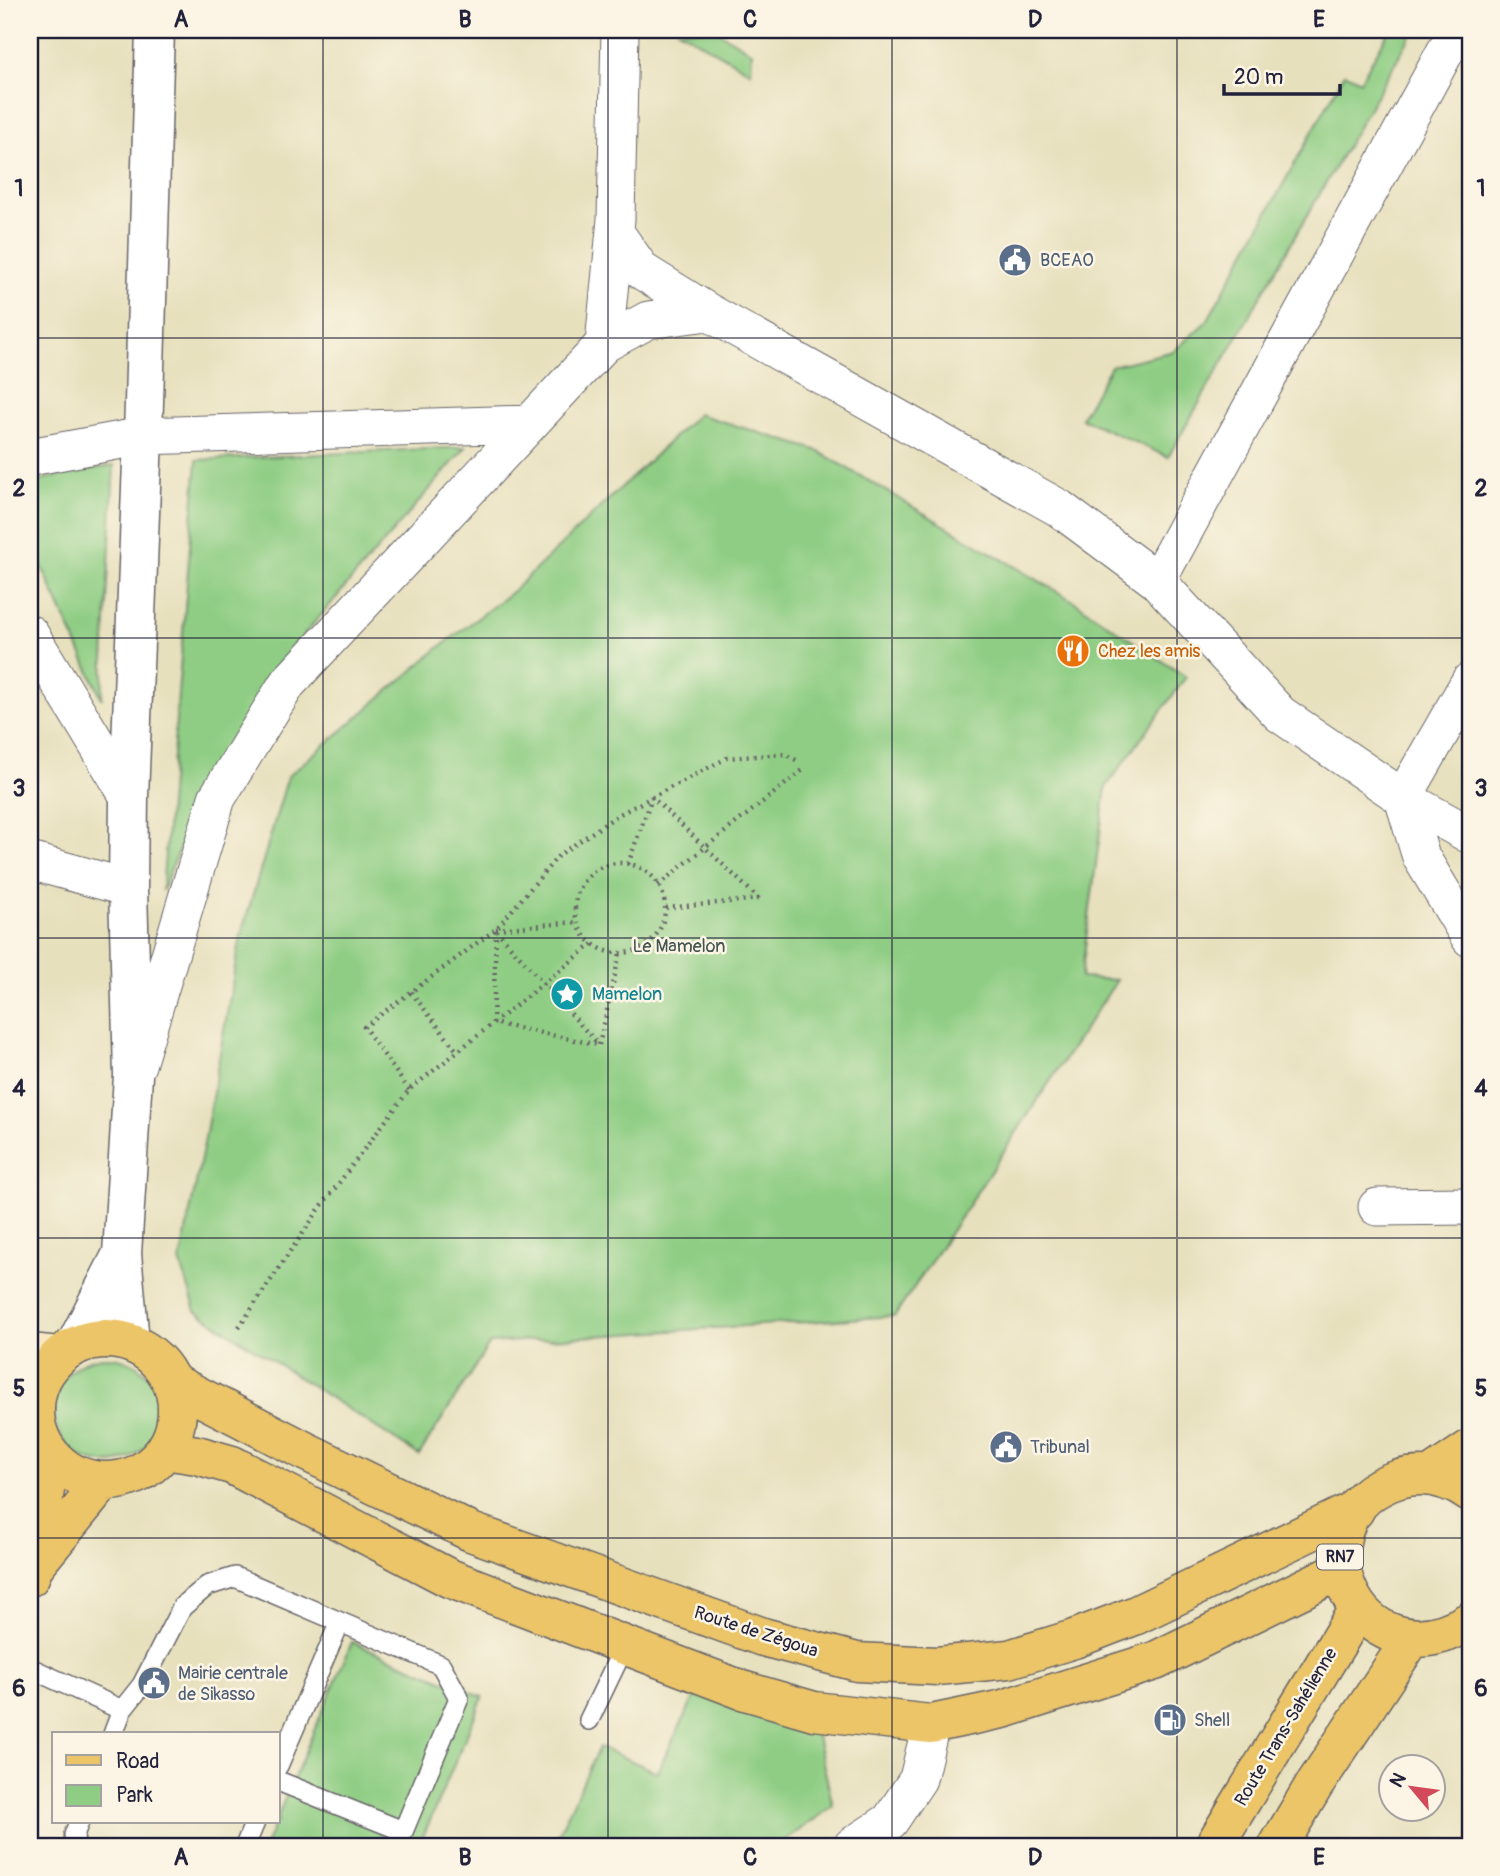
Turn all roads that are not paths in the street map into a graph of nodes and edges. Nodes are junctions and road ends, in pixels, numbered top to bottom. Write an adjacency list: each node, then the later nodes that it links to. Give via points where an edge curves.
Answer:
1 (155, 30): 8 (street)
2 (620, 30): 4 (street)
3 (1458, 45): 10 (street)
4 (615, 232): 5 (street, via 642,271); 6 (street)
5 (708, 312): 6 (street, via 648,320); 10 (street, via 1059,508)
6 (604, 344): 7 (street)
7 (529, 424): 8 (street); 19 (street, via 287,684 217,798)
8 (143, 436): 9 (street); 13 (street)
9 (30, 457)
10 (1157, 581): 14 (street, via 1280,714)
11 (30, 634): 13 (street)
12 (1470, 681): 14 (street)
13 (129, 797): 17 (street)
14 (1403, 798): 15 (street); 18 (street, via 1421,857)
15 (1470, 835)
16 (30, 861): 17 (street)
17 (128, 888): 19 (street)
18 (1470, 938)
19 (133, 1076): 22 (street)
20 (1470, 1206): 21 (street)
21 (1377, 1207)
22 (122, 1254): 23 (street); 24 (street)
23 (130, 1342): 24 (main road, via 93,1339); 25 (main road, via 148,1352)
24 (55, 1352): 26 (main road)
25 (173, 1382): 28 (main road, via 177,1417); 33 (main road, Route de Zégoua, via 471,1532 763,1637 857,1662 937,1666 1009,1659 1134,1616)
26 (32, 1406): 29 (main road)
27 (1470, 1449): 30 (main road, RN7)
28 (165, 1450): 31 (main road, via 145,1470); 40 (main road, via 232,1465 449,1578)
29 (51, 1455): 31 (main road, via 65,1469); 35 (main road)
30 (1430, 1476): 32 (main road, RN7); 33 (main road, RN7, via 1388,1483)
31 (103, 1482): 35 (main road)
32 (1470, 1493)
33 (1355, 1510): 34 (main road, RN7, via 1342,1539)
34 (1340, 1570): 36 (main road, RN7); 44 (main road, via 1155,1661 1003,1709)
35 (32, 1572)
36 (1358, 1609): 39 (main road, RN7, via 1373,1623); 54 (main road, Route Trans-Sahélienne)
37 (340, 1622): 42 (lane, via 235,1577 207,1586 182,1606 142,1685); 46 (lane); 50 (lane, via 441,1665 459,1699)
38 (1470, 1622): 39 (main road, RN7, via 1433,1638)
39 (1412, 1638): 55 (main road)
40 (625, 1645): 43 (lane); 44 (main road, via 814,1712)
41 (30, 1668): 42 (lane)
42 (122, 1710): 45 (lane)
43 (589, 1720)
44 (931, 1724): 53 (street, via 918,1779 890,1821)
45 (114, 1732)
46 (280, 1761)
47 (280, 1782): 50 (lane)
48 (78, 1824): 51 (lane)
49 (254, 1824): 52 (lane)
50 (400, 1839)
51 (75, 1846)
52 (245, 1846)
53 (852, 1846)
54 (1214, 1846)
55 (1278, 1846)

